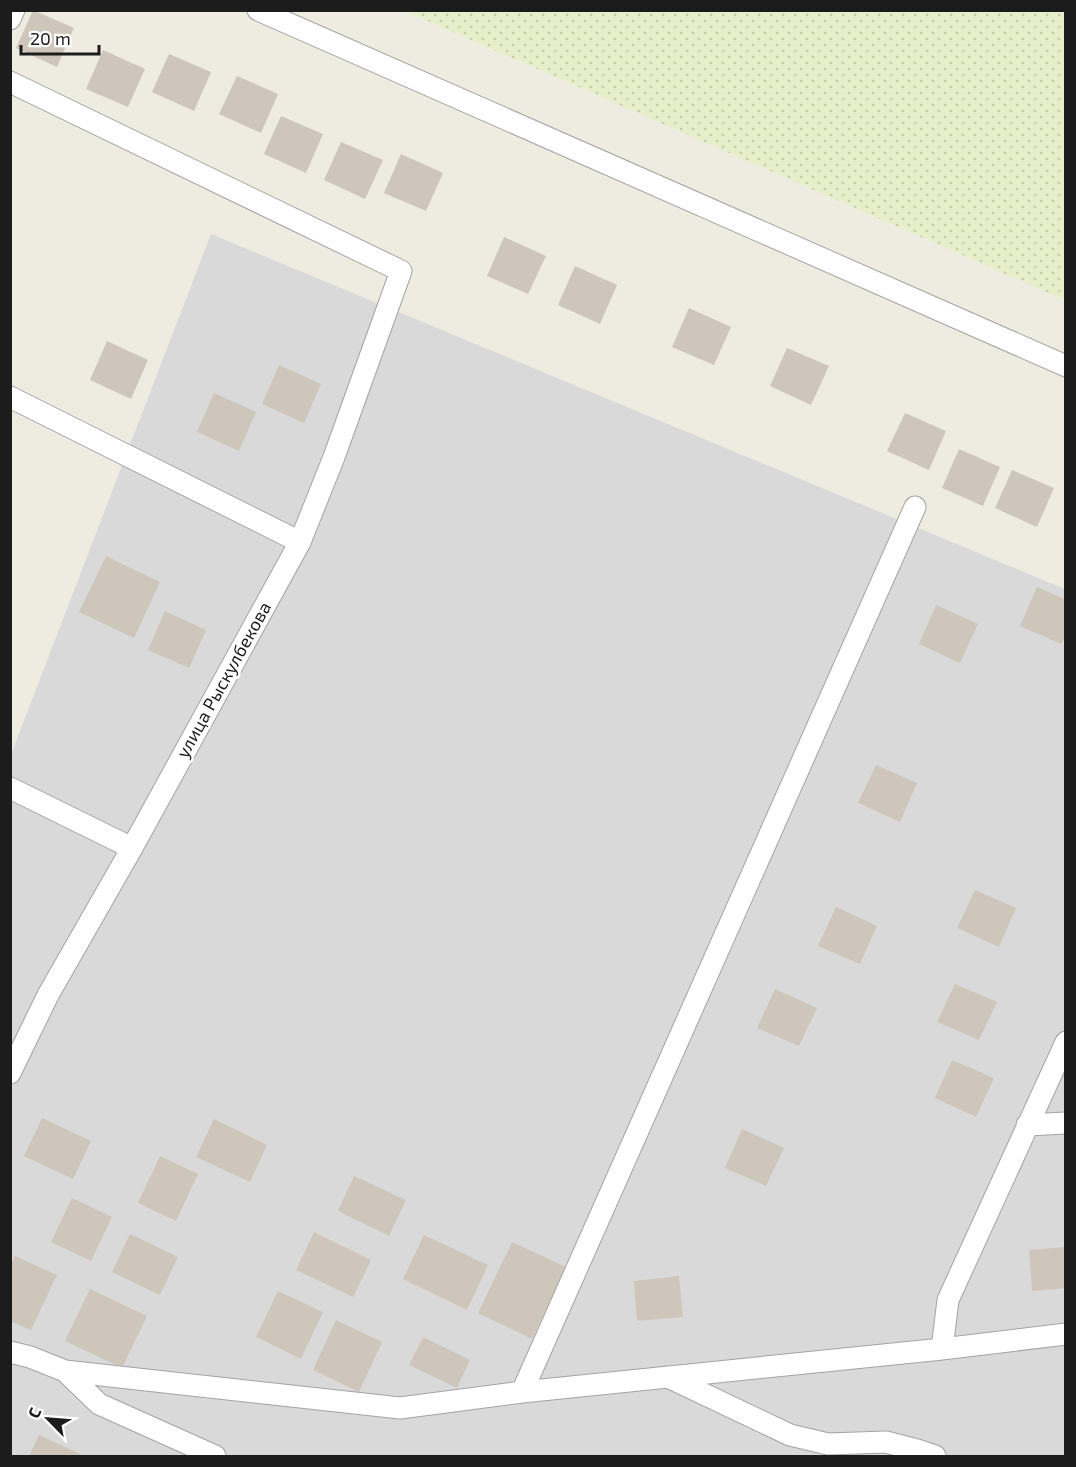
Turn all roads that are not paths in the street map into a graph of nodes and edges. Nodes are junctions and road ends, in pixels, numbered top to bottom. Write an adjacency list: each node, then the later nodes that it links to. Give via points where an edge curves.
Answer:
1 (14, 10): 3 (street)
2 (258, 10): 5 (street)
3 (10, 19)
4 (10, 82): 8 (street, улица Рыскулбекова, via 401,271)
5 (1065, 366)
6 (10, 397): 8 (street)
7 (915, 507): 20 (street)
8 (300, 542): 10 (street, улица Рыскулбекова)
9 (10, 789): 10 (street)
10 (132, 848): 12 (street, улица Рыскулбекова, via 48,995)
11 (1065, 1042): 14 (street)
12 (10, 1073)
13 (1065, 1123): 14 (street)
14 (1027, 1125): 16 (street, via 948,1300)
15 (1065, 1334): 16 (street)
16 (942, 1349): 19 (street)
17 (10, 1352): 18 (street)
18 (65, 1371): 20 (street, via 400,1408); 21 (street, via 99,1404)
19 (667, 1377): 20 (street); 22 (street, via 790,1435 828,1444 886,1442)
20 (522, 1392)
21 (215, 1456)
22 (935, 1456)

